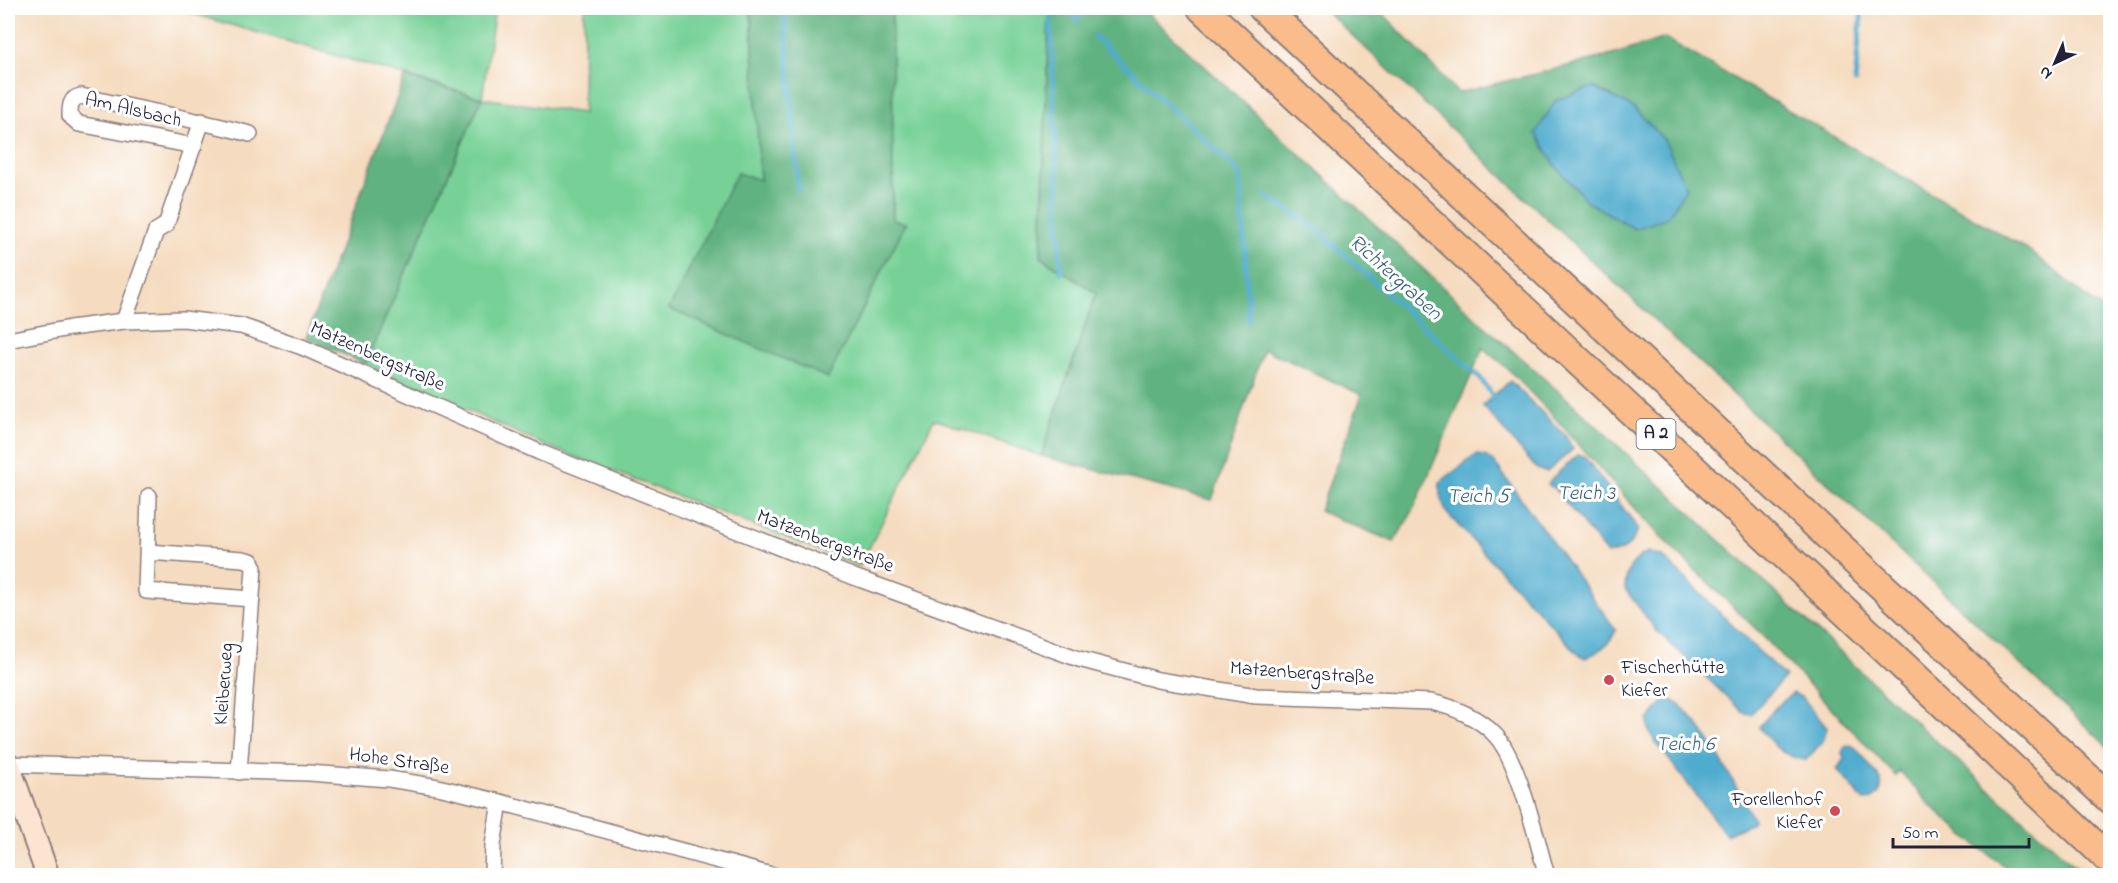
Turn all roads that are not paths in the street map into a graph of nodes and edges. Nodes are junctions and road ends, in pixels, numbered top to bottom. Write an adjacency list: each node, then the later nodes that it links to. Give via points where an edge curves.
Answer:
1 (1202, 8): 15 (highway, A 2)
2 (1263, 8): 13 (highway, A 2)
3 (202, 122): 4 (street, Am Alsbach); 5 (street, Am Alsbach); 5 (street, Am Alsbach, via 81,96 71,104 70,116 79,124)
4 (250, 134)
5 (194, 146): 6 (street, Am Alsbach, via 166,225 156,231)
6 (124, 321): 7 (street, Matzenbergstraße); 19 (street, Matzenbergstraße, via 183,319 242,326 272,335 539,452 854,577 1079,659 1158,680 1256,696 1431,702 1460,711 1491,730 1506,750)
7 (8, 340)
8 (149, 496): 9 (street)
9 (148, 552): 10 (street, Kleiberweg, via 251,561 255,575); 10 (street, via 146,591)
10 (252, 599): 12 (street, Kleiberweg)
11 (8, 764): 12 (street, Hohe Straße); 16 (main road)
12 (240, 772): 14 (street, Hohe Straße, via 389,779)
13 (2110, 799)
14 (500, 802): 17 (street); 18 (street, Hohe Straße)
15 (2110, 860)
16 (48, 876)
17 (492, 876)
18 (775, 876)
19 (1547, 876)

